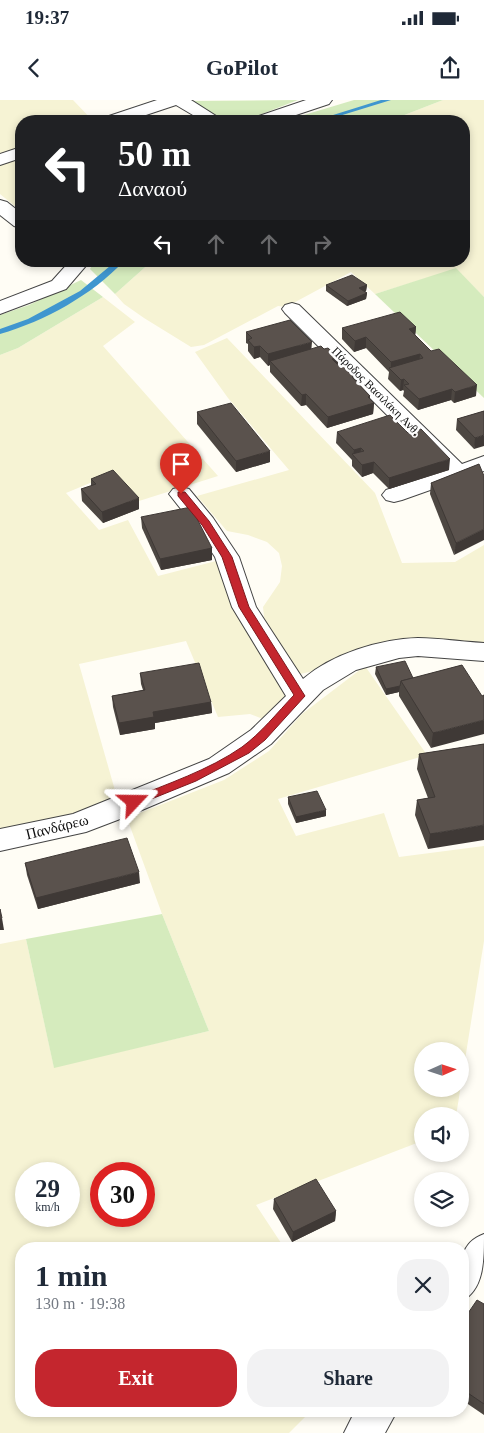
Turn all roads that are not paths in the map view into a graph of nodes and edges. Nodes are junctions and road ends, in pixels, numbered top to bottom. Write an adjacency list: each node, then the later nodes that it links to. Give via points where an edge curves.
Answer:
1 (174, 100): 4 (street)
2 (179, 100): 5 (street)
3 (323, 100): 6 (street)
4 (130, 115)
5 (205, 115)
6 (279, 115)
7 (15, 154): 8 (street)
8 (0, 160)
9 (0, 206): 10 (street)
10 (15, 217)
11 (74, 267): 12 (street, via 59,285)
12 (0, 308)
13 (292, 309): 15 (street, Πάροδος Βασιλάκη Ανθ.)
14 (484, 463): 15 (street)
15 (459, 474): 17 (street)
16 (181, 494): 19 (street, via 227,557 244,607)
17 (394, 495)
18 (484, 652): 19 (street, Πανδάρεω, via 418,647 382,652 347,664)
19 (300, 696): 20 (street, Πανδάρεω, via 261,737 219,766 84,821)
20 (0, 840)
21 (484, 1250): 22 (street)
22 (469, 1273)
23 (374, 1417): 24 (street)
24 (363, 1433)

